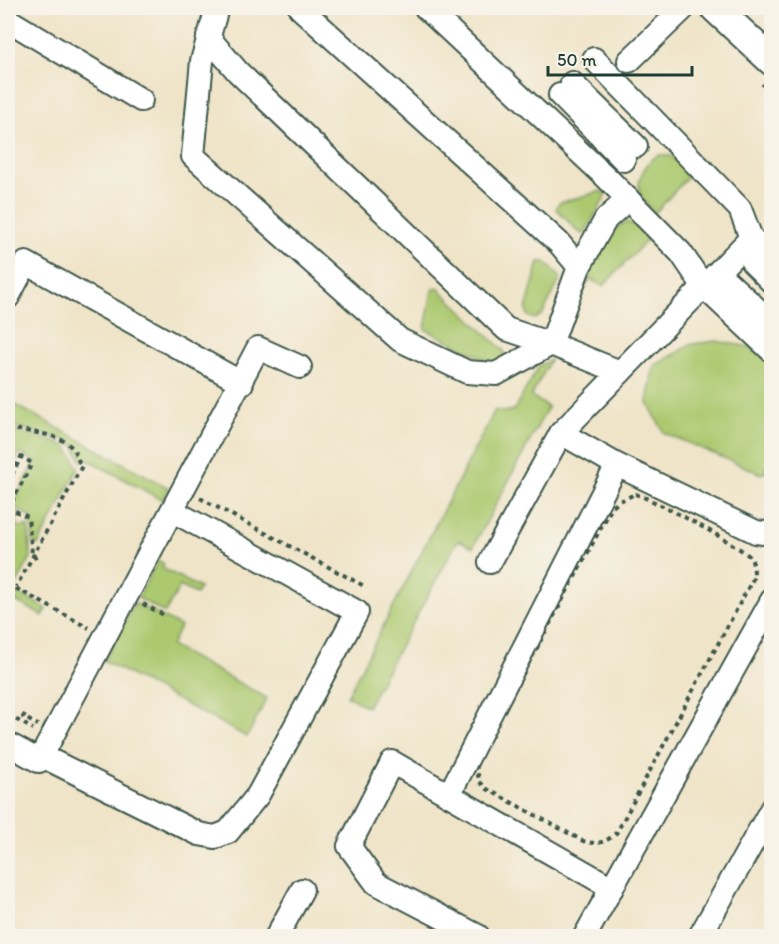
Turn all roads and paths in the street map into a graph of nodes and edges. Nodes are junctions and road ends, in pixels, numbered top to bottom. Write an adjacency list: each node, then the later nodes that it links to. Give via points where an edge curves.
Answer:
1 (217, 8): 7 (lane)
2 (300, 8): 16 (lane, via 559,243)
3 (426, 8): 12 (lane)
4 (684, 8): 8 (lane)
5 (715, 8): 9 (main road)
6 (8, 20): 10 (lane)
7 (208, 37): 21 (lane, via 238,72 506,328); 21 (lane, via 193,156 400,340 468,372 496,374)
8 (629, 61)
9 (771, 61)
10 (141, 100)
11 (641, 141): 11 (lane, via 577,77); 12 (lane); 14 (lane, via 740,209)
12 (607, 178): 13 (lane)
13 (628, 199): 16 (lane, via 606,219); 17 (lane)
14 (751, 238): 15 (lane); 17 (lane); 18 (lane, via 752,262)
15 (771, 255)
16 (579, 267): 21 (lane)
17 (711, 280): 20 (lane); 22 (lane); 24 (lane)
18 (771, 282)
19 (8, 297): 25 (lane, via 26,263)
20 (771, 323)
21 (551, 344): 24 (lane)
22 (771, 351)
23 (300, 367): 25 (lane, via 258,348)
24 (620, 372): 27 (lane)
25 (242, 383): 32 (lane)
26 (8, 427): 37 (path, via 67,444 82,466)
27 (561, 433): 28 (lane); 39 (lane)
28 (617, 465): 35 (lane, via 756,532); 50 (lane)
29 (771, 467): 30 (path)
30 (764, 477)
31 (8, 483): 33 (path, via 21,457 32,463)
32 (185, 489): 34 (lane); 43 (path)
33 (8, 509): 36 (path, via 28,517)
34 (173, 512): 49 (lane); 49 (lane, via 357,612 258,795 228,832 215,837 199,834)
35 (771, 534)
36 (31, 546): 37 (path); 38 (path)
37 (40, 548): 38 (path)
38 (34, 557): 42 (path)
39 (490, 562)
40 (754, 577): 40 (path, via 749,556 698,525 647,497 635,494 618,502 476,762 479,781 487,789 583,840 595,844 608,841 617,832)
41 (8, 584): 42 (path)
42 (15, 587): 45 (path)
43 (366, 587)
44 (771, 600): 52 (lane)
45 (55, 610)
46 (25, 714): 47 (path)
47 (27, 719)
48 (8, 744): 49 (lane, via 39,761)
49 (42, 756)
50 (449, 795): 52 (lane); 55 (lane, via 392,762 349,846 376,883)
51 (771, 808): 57 (lane)
52 (612, 888): 56 (lane)
53 (302, 890): 54 (lane)
54 (277, 936)
55 (478, 936)
56 (585, 936)
57 (700, 936)

